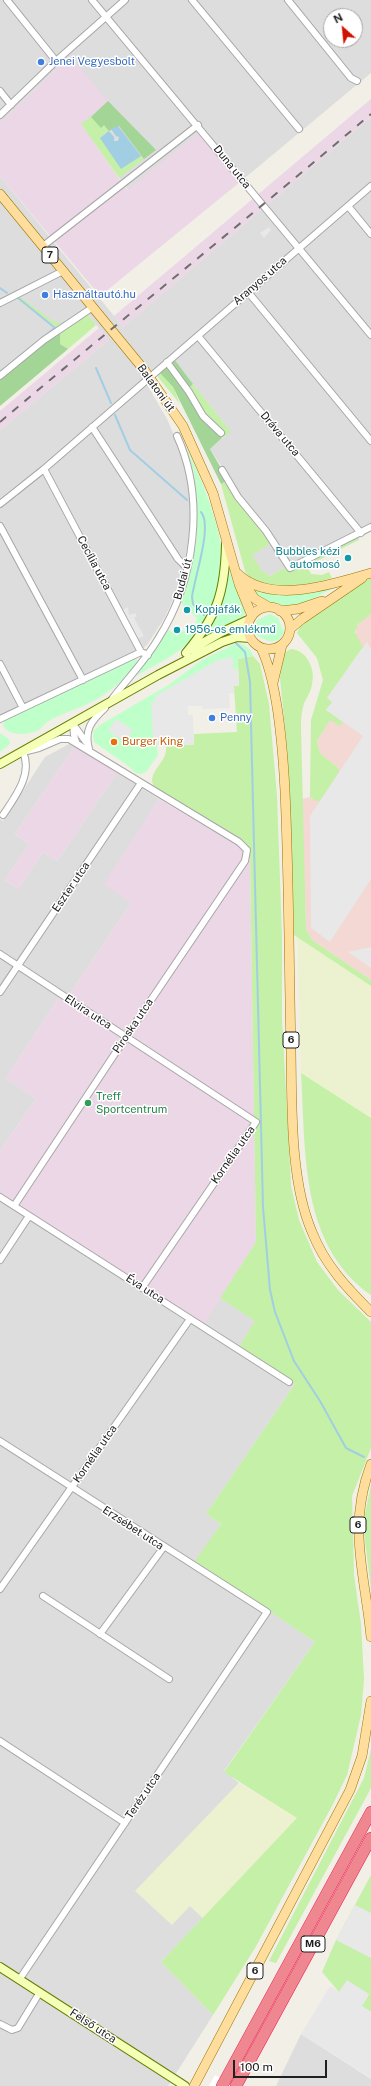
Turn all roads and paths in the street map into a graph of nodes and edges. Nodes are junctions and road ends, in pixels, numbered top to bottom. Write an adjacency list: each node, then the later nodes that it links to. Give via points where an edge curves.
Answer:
1 (7, 0): 7 (street)
2 (92, 0): 6 (street, Duna utca)
3 (125, 0): 6 (street)
4 (192, 0): 13 (street)
5 (288, 0): 8 (street, via 351,78)
6 (105, 16): 7 (street); 12 (street, Duna utca)
7 (56, 61): 10 (street)
8 (357, 81)
9 (0, 91): 10 (street)
10 (11, 105): 11 (street)
11 (0, 115)
12 (198, 125): 18 (street); 19 (street, Duna utca)
13 (299, 129)
14 (371, 186): 16 (street, Aranyos utca)
15 (0, 194): 18 (main road, Balatoni út / 7)
16 (348, 206): 17 (street); 19 (street, Aranyos utca)
17 (371, 234)
18 (43, 246): 20 (main road, Balatoni út / 7)
19 (299, 248): 21 (street, Aranyos utca); 24 (street, Duna utca)
20 (63, 271): 22 (street); 23 (main road, Balatoni út / 7)
21 (248, 292): 25 (street, Aranyos utca); 32 (street)
22 (0, 303)
23 (93, 307): 27 (street, via 44,340); 28 (main road, Balatoni út / 7)
24 (371, 335)
25 (198, 336): 26 (street, Aranyos utca); 38 (street, Dráva utca)
26 (167, 362): 28 (street, Aranyos utca); 30 (street, via 203,416)
27 (0, 376)
28 (149, 377): 29 (street, Aranyos utca); 39 (main road, Balatoni út / 7, via 183,426 202,464)
29 (92, 427): 33 (street, Aranyos utca); 40 (street)
30 (221, 433)
31 (178, 436): 40 (street, Budai út, via 188,463 193,498 193,531)
32 (371, 441)
33 (44, 469): 35 (street, Aranyos utca); 51 (street, Cecília utca)
34 (222, 470): 38 (street, via 238,497 266,531 290,568)
35 (0, 504)
36 (0, 526): 55 (street)
37 (371, 527): 38 (street)
38 (361, 533)
39 (227, 538): 42 (main road, Balatoni út / 7); 52 (main road, via 226,571 217,606 203,632)
40 (187, 568): 51 (street, Budai út, via 175,608 158,639)
41 (371, 572): 42 (main road, via 324,586 285,590 251,584); 43 (main road, 6)
42 (237, 573): 44 (main road, 7, via 252,596); 46 (main road, Balatoni út / 7)
43 (336, 595): 45 (main road, 6, via 308,606); 47 (main road, 6)
44 (269, 608): 45 (main road, 6); 46 (main road, via 260,610)
45 (280, 611): 47 (main road, via 288,619)
46 (251, 617): 48 (main road, via 248,629); 52 (main road, Budai út)
47 (290, 629): 49 (main road, 6, via 287,640)
48 (250, 638): 50 (main road, 6); 54 (main road, Budai út, via 232,638)
49 (282, 645): 50 (main road, via 271,649); 56 (main road, 6)
50 (261, 648): 56 (main road, 6)
51 (144, 653): 55 (street); 57 (street, Budai út)
52 (186, 653): 54 (main road, Budai út)
53 (0, 664): 58 (street)
54 (158, 675): 57 (main road, Budai út)
55 (83, 680): 58 (street)
56 (273, 686): 77 (main road, 6, via 284,783 292,1105 300,1188 308,1224 320,1251 344,1286)
57 (109, 704): 60 (main road, Budai út); 62 (street, via 89,726)
58 (23, 708): 59 (street)
59 (0, 719)
60 (73, 724): 61 (street); 62 (street); 63 (main road, Budai út)
61 (76, 742): 62 (street); 63 (street, via 60,739)
62 (89, 749): 65 (street)
63 (23, 752): 64 (main road, Budai út); 66 (street, via 26,761 25,774 14,799)
64 (0, 764)
65 (141, 783): 68 (street, Eszter utca); 70 (street, Piroska utca, via 245,846 247,850 245,861)
66 (2, 815)
67 (0, 954): 68 (street, Elvira utca)
68 (18, 965): 69 (street, Eszter utca); 70 (street, Elvira utca)
69 (0, 992)
70 (126, 1037): 71 (street, Elvira utca); 73 (street, Piroska utca)
71 (256, 1122): 76 (street, Kornélia utca)
72 (0, 1197): 73 (street, Éva utca)
73 (14, 1206): 74 (street, Éva utca)
74 (29, 1216): 75 (street); 76 (street, Éva utca)
75 (0, 1260)
76 (142, 1288): 78 (street, Éva utca)
77 (369, 1310)
78 (190, 1319): 79 (street, Éva utca); 82 (street, Kornélia utca)
79 (289, 1382)
80 (0, 1441): 82 (street, Erzsébet utca)
81 (371, 1464): 88 (main road, 6, via 361,1502 358,1546)
82 (71, 1488): 83 (street, Erzsébet utca); 84 (street, Kornélia utca)
83 (163, 1548): 86 (street, Erzsébet utca); 87 (street)
84 (1, 1586)
85 (43, 1596): 87 (street)
86 (267, 1612): 93 (street, Teréz utca)
87 (100, 1634): 89 (street)
88 (371, 1637)
89 (169, 1679)
90 (371, 1701): 101 (main road, 6, via 362,1756 350,1790)
91 (0, 1741): 93 (street)
92 (371, 1812): 99 (highway, M6)
93 (125, 1823): 96 (street, Teréz utca)
94 (371, 1838): 102 (highway, M6)
95 (0, 1968): 96 (main road, Felső utca)
96 (19, 1980): 97 (main road, Felső utca)
97 (40, 1992): 98 (street, via 15,2030); 100 (main road, Felső utca)
98 (0, 2024)
99 (223, 2083)
100 (185, 2086)
101 (194, 2086)
102 (236, 2086)

